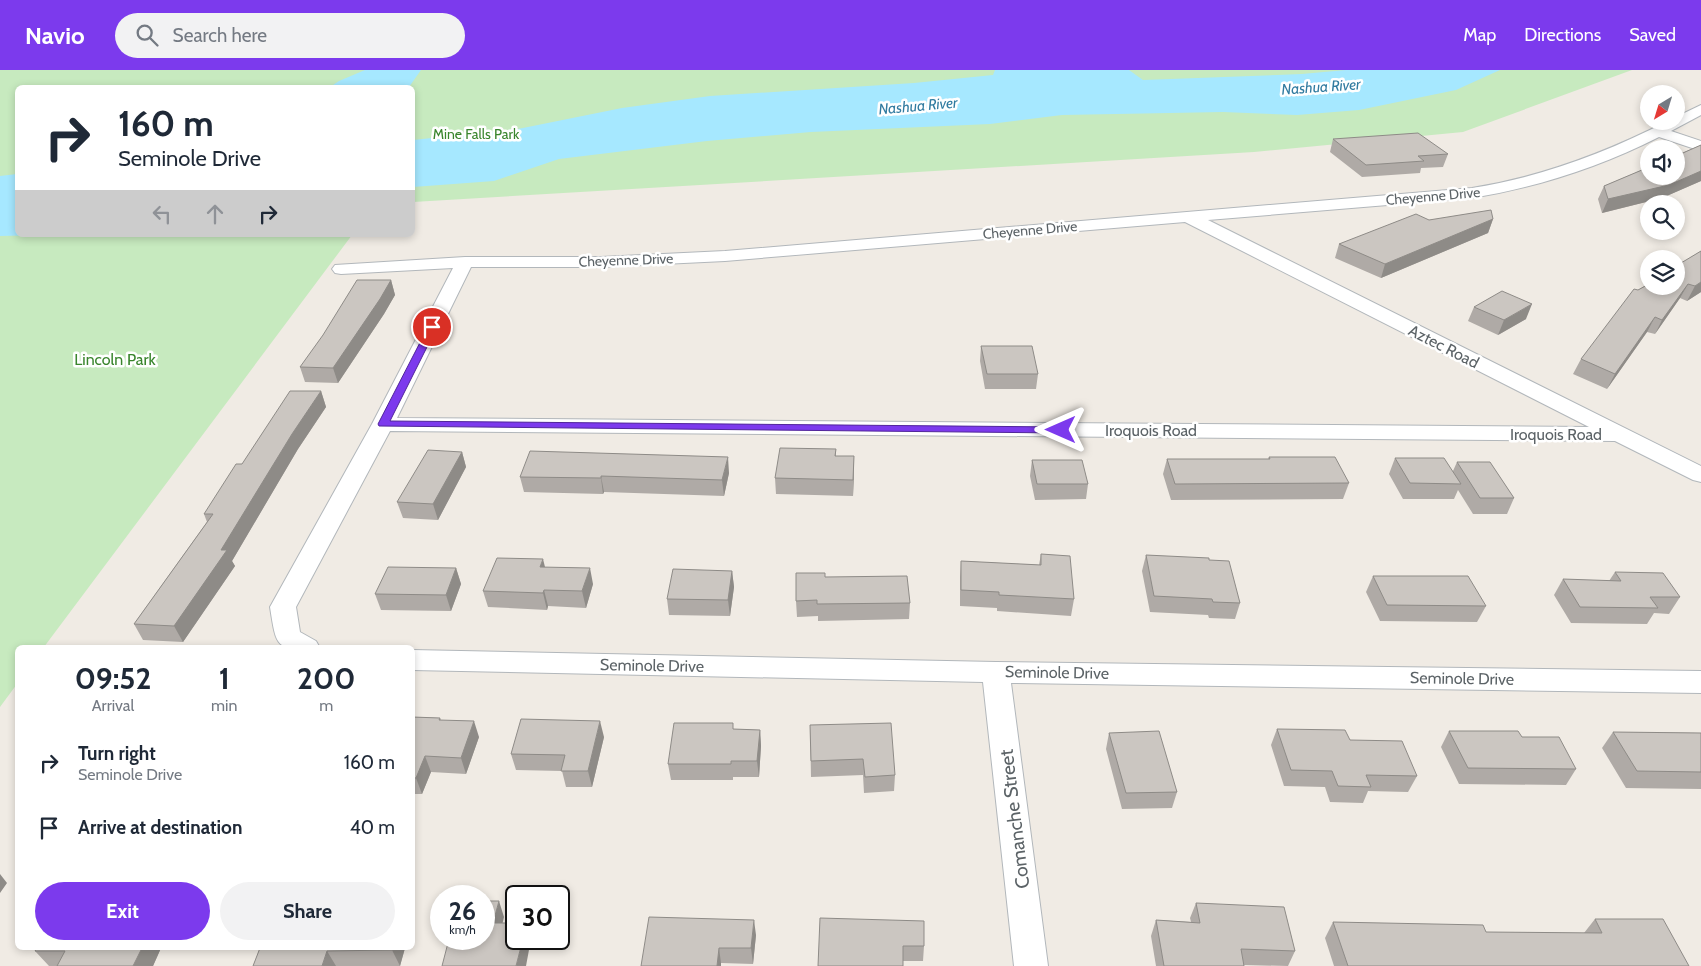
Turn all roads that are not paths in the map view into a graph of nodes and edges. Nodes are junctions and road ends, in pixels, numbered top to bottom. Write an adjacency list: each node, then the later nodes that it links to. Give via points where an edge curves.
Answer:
1 (1701, 110): 2 (street, Cheyenne Drive)
2 (1659, 132): 3 (street); 4 (street, Cheyenne Drive, via 1598,160 1504,188)
3 (1701, 146)
4 (1188, 217): 5 (street, Cheyenne Drive, via 725,256 601,262); 8 (street, Aztec Road)
5 (465, 262): 6 (street, Cheyenne Drive); 7 (street)
6 (342, 269)
7 (383, 424): 8 (street, Iroquois Road); 10 (street, via 283,607 288,637)
8 (1619, 434): 9 (street, Aztec Road)
9 (1701, 476)
10 (302, 645)
11 (415, 660): 12 (street, Seminole Drive)
12 (996, 672): 13 (street, Seminole Drive); 14 (street, Comanche Street)
13 (1701, 682)
14 (1031, 966)

